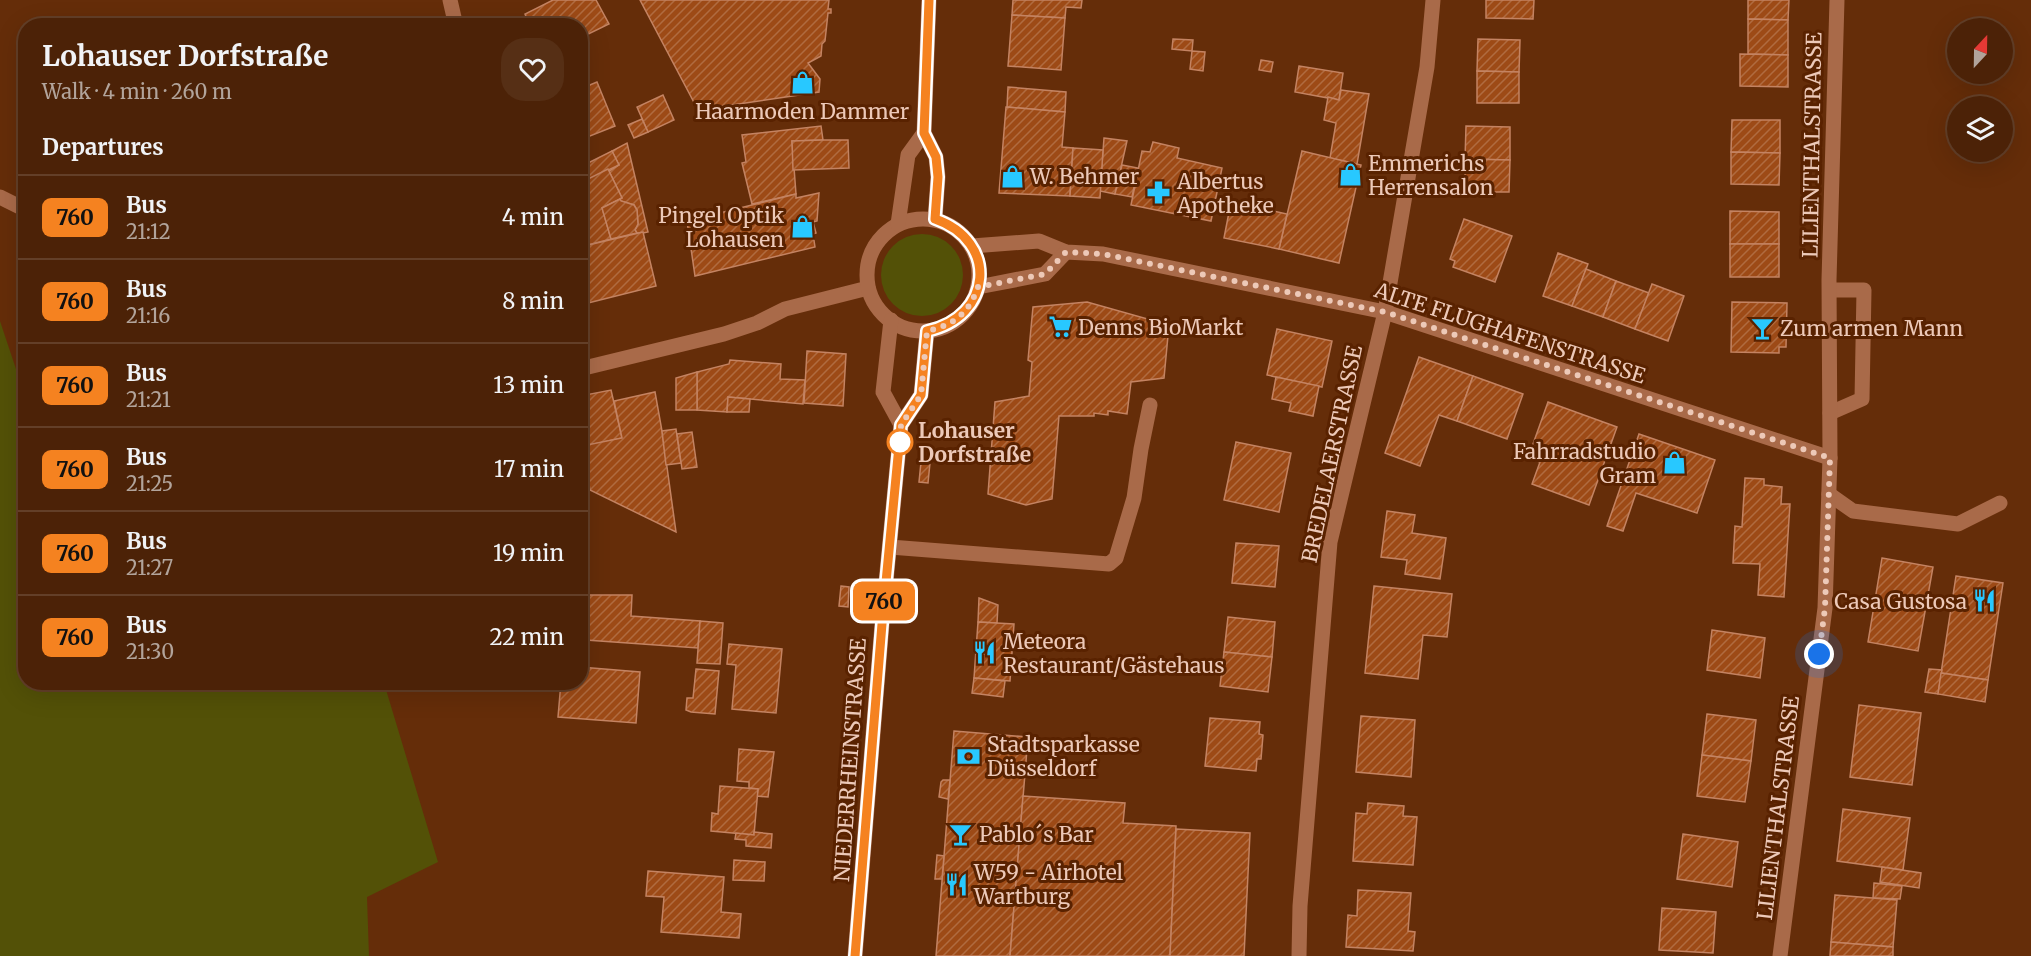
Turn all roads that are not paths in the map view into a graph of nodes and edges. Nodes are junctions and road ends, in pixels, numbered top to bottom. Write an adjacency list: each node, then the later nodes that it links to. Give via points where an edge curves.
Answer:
1 (450, 0): 5 (street)
2 (929, 0): 6 (street)
3 (1433, 0): 16 (street, BREDELAERSTRASSE, via 1427,67)
4 (1836, 0): 15 (street, LILIENTHALSTRASSE)
5 (454, 18)
6 (924, 133): 9 (street, via 936,157); 10 (street, via 908,155)
7 (0, 197): 8 (street)
8 (18, 206)
9 (935, 219): 10 (street, via 910,220); 11 (street, via 956,229)
10 (898, 225): 14 (street, via 878,240 872,252 867,269)
11 (972, 246): 12 (street, ALTE FLUGHAFENSTRASSE, via 1039,241); 13 (street, via 979,266)
12 (1066, 252): 13 (street, via 1045,274); 16 (street, ALTE FLUGHAFENSTRASSE, via 1103,254)
13 (978, 287): 18 (street, via 969,307 954,322)
14 (868, 288): 17 (street, via 873,301); 19 (street, via 785,309 724,334)
15 (1830, 290): 21 (street, LILIENTHALSTRASSE); 21 (street, via 1864,290 1862,399)
16 (1385, 312): 23 (street, ALTE FLUGHAFENSTRASSE); 28 (street, BREDELAERSTRASSE, via 1330,542 1300,895)
17 (891, 320): 18 (street, via 902,327); 22 (street, via 884,392)
18 (927, 331): 22 (street, NIEDERRHEINSTRASSE, via 921,395)
19 (588, 367)
20 (1150, 405): 26 (street, via 1134,498 1116,558 1109,564)
21 (1830, 413): 23 (street, LILIENTHALSTRASSE)
22 (901, 425): 26 (street, NIEDERRHEINSTRASSE)
23 (1830, 458): 24 (street, LILIENTHALSTRASSE)
24 (1829, 494): 25 (street, via 1853,511 1958,524); 29 (street, LILIENTHALSTRASSE, via 1825,608)
25 (2000, 503)
26 (890, 546): 27 (street, NIEDERRHEINSTRASSE)
27 (855, 956)
28 (1299, 956)
29 (1780, 956)

